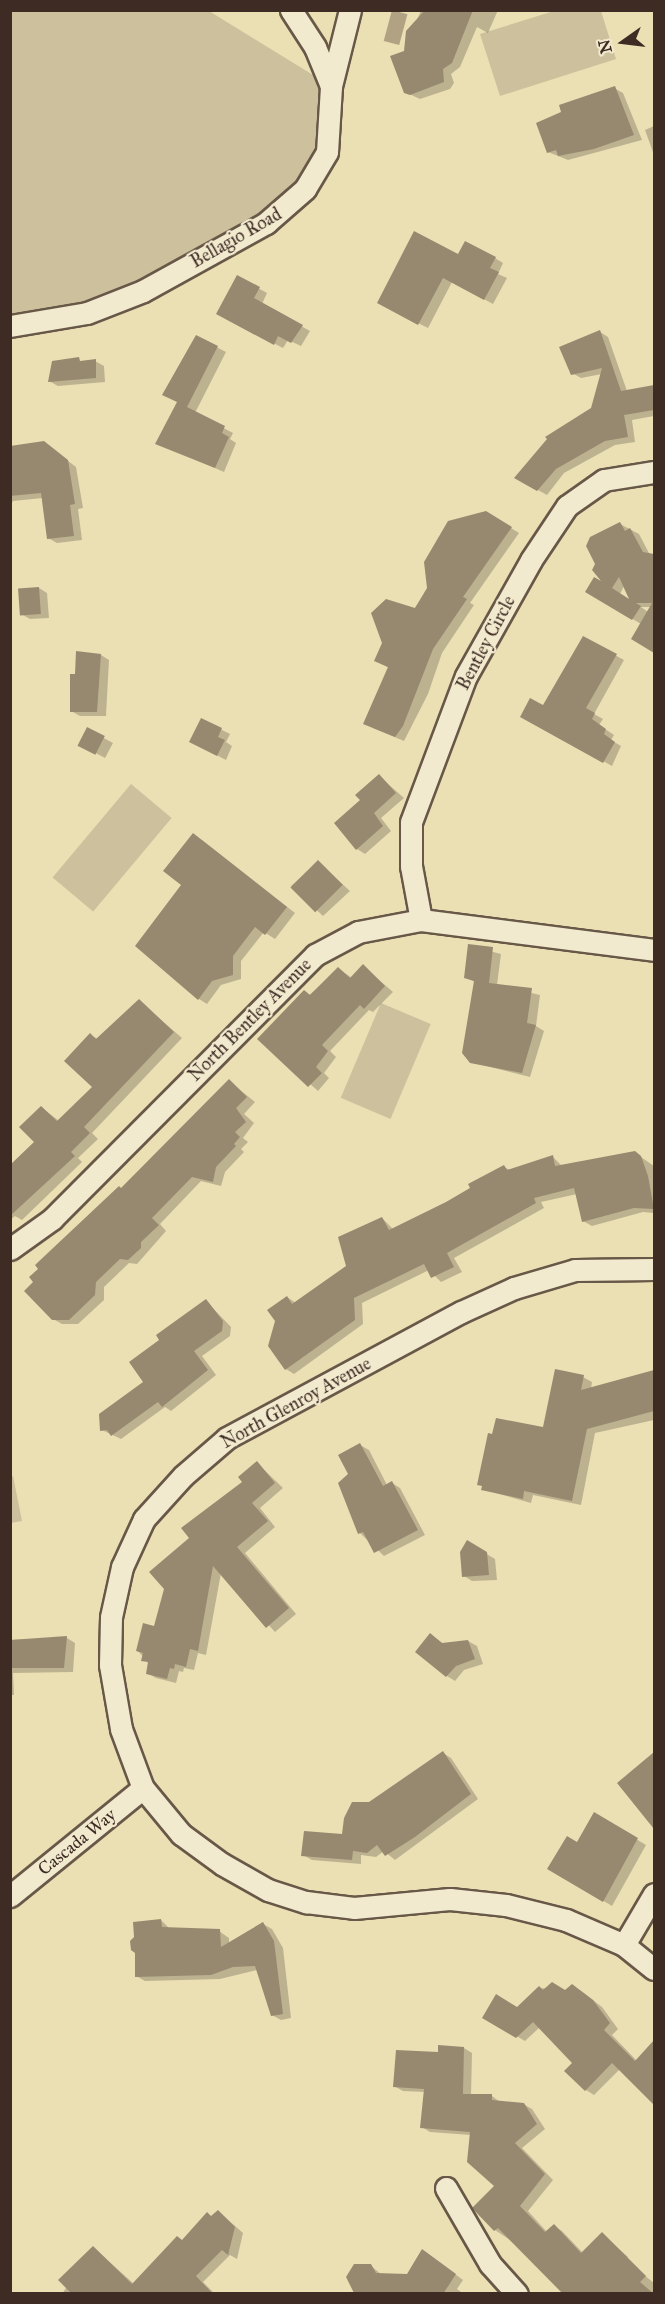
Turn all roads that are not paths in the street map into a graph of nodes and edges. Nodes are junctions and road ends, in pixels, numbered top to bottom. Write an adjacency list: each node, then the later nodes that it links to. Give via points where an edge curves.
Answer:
1 (291, 10): 3 (street, Bellagio Road, via 315,47)
2 (350, 10): 3 (street)
3 (331, 86): 4 (street, Bellagio Road, via 327,152 315,177 286,209 143,291 87,313)
4 (10, 326)
5 (654, 472): 6 (street, Bentley Circle, via 604,480 567,506 531,560 466,676 411,822 411,866)
6 (421, 920): 7 (street, North Bentley Avenue); 8 (street, North Bentley Avenue, via 358,932 315,955 52,1219)
7 (654, 950)
8 (10, 1249)
9 (654, 1269): 10 (street, North Glenroy Avenue, via 575,1270 514,1288 227,1438 183,1476 144,1519 122,1567 111,1617 110,1665 121,1729)
10 (143, 1788): 12 (street, Cascada Way); 13 (street, North Glenroy Avenue, via 181,1834 267,1890 306,1902 354,1908 450,1899 507,1905 567,1920)
11 (654, 1894): 13 (street)
12 (10, 1896)
13 (624, 1945): 14 (street, North Glenroy Avenue)
14 (654, 1968)
15 (446, 2188): 16 (street, via 490,2264)
16 (517, 2294)

